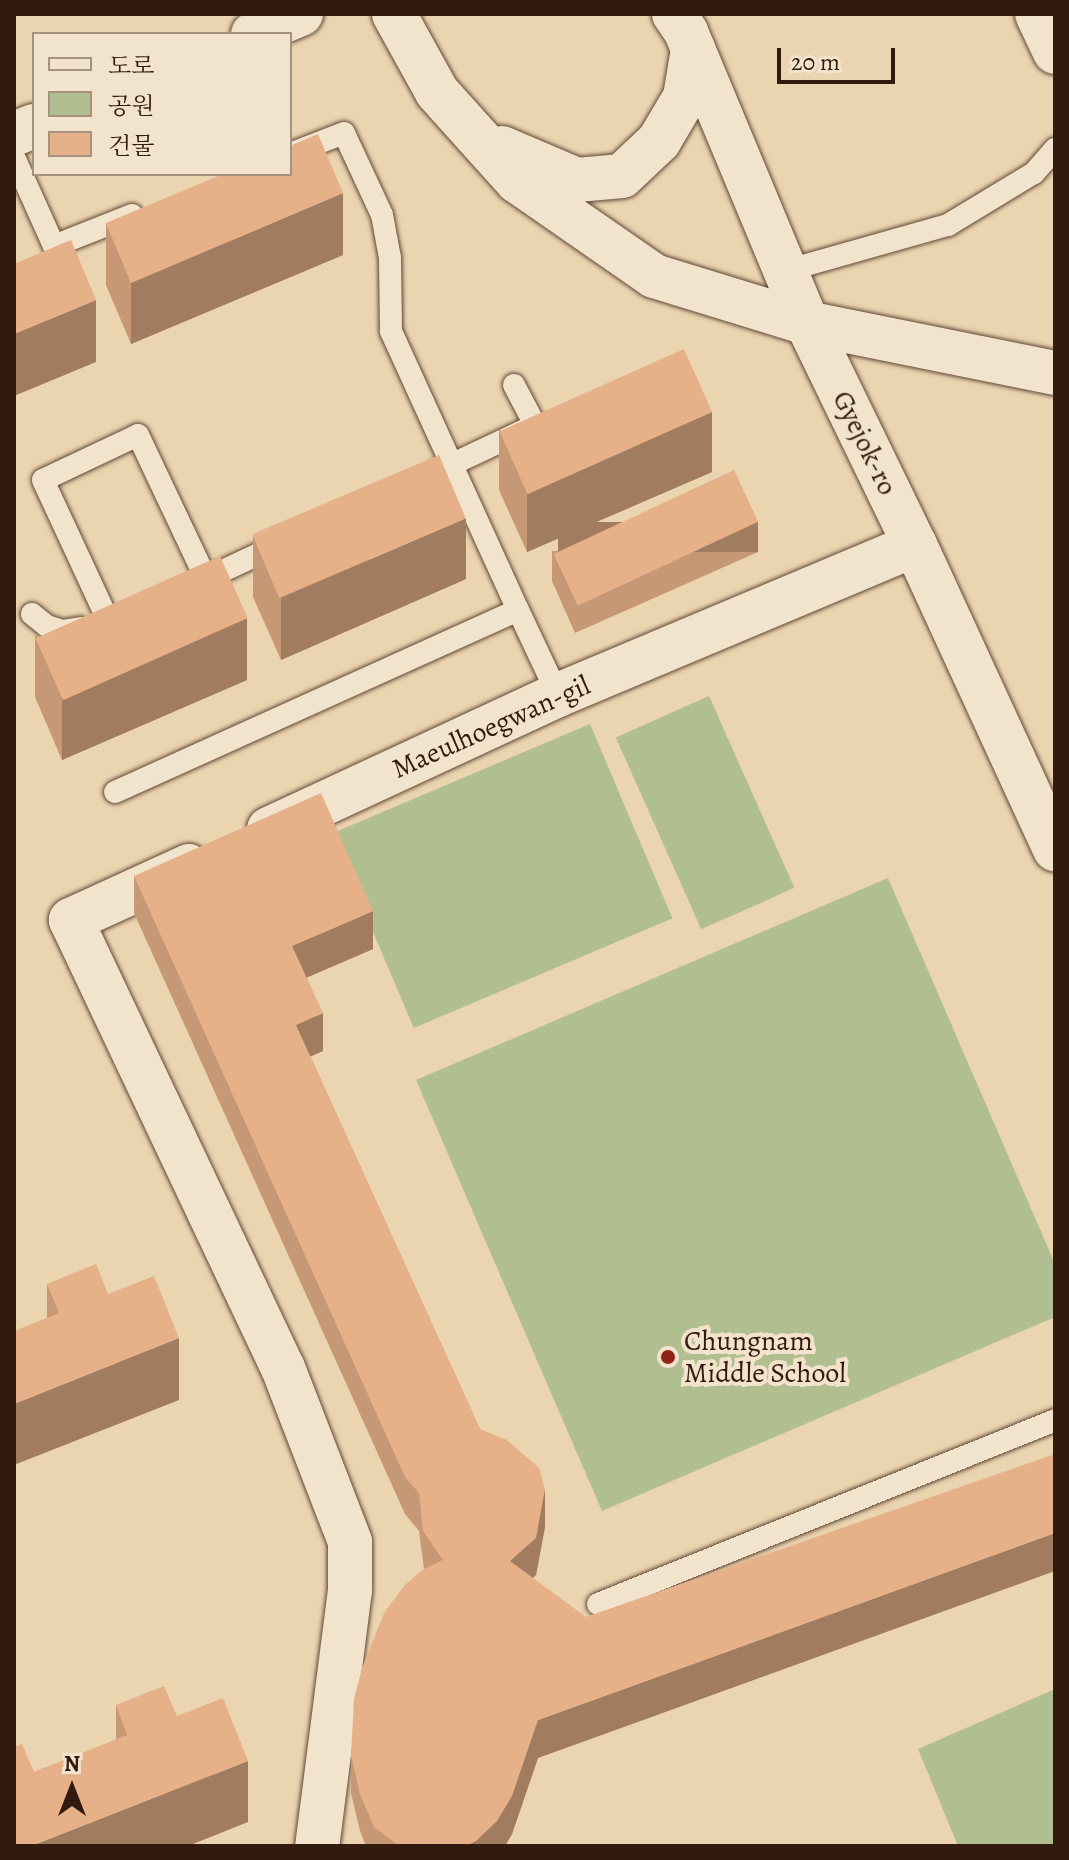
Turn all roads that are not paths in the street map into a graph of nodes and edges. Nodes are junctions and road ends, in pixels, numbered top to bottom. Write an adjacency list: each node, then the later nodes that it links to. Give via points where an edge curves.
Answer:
1 (301, 14): 5 (street)
2 (394, 14): 7 (street, via 437,92)
3 (1037, 14): 6 (street)
4 (681, 23): 7 (street, via 685,97 659,141 622,176 577,180); 12 (street, Gyejok-ro)
5 (258, 32)
6 (1055, 52)
7 (479, 138): 13 (street, via 517,181 654,276)
8 (1055, 149): 12 (lane, via 1034,173 948,225)
9 (292, 153): 16 (lane, via 344,133 382,215 390,258 391,331)
10 (14, 157): 11 (lane, via 54,246)
11 (153, 207)
12 (785, 271): 13 (street, Gyejok-ro)
13 (807, 323): 14 (street); 19 (street, Gyejok-ro)
14 (1055, 373)
15 (514, 385): 16 (lane, via 542,422)
16 (451, 465): 17 (lane); 23 (lane)
17 (422, 478)
18 (306, 532): 20 (lane)
19 (915, 545): 26 (street, Maeulhoegwan-gil); 28 (street, Gyejok-ro)
20 (206, 579): 21 (lane); 25 (lane, via 138,435 43,480)
21 (184, 588)
22 (133, 608): 25 (lane)
23 (518, 610): 26 (lane); 27 (lane)
24 (32, 614): 25 (lane, via 62,631)
25 (107, 618)
26 (558, 695): 31 (street, Maeulhoegwan-gil, via 71,920 283,1368 350,1542 350,1590)
27 (115, 792)
28 (1055, 849)
29 (1055, 1420): 30 (lane)
30 (598, 1604)
31 (317, 1846)

